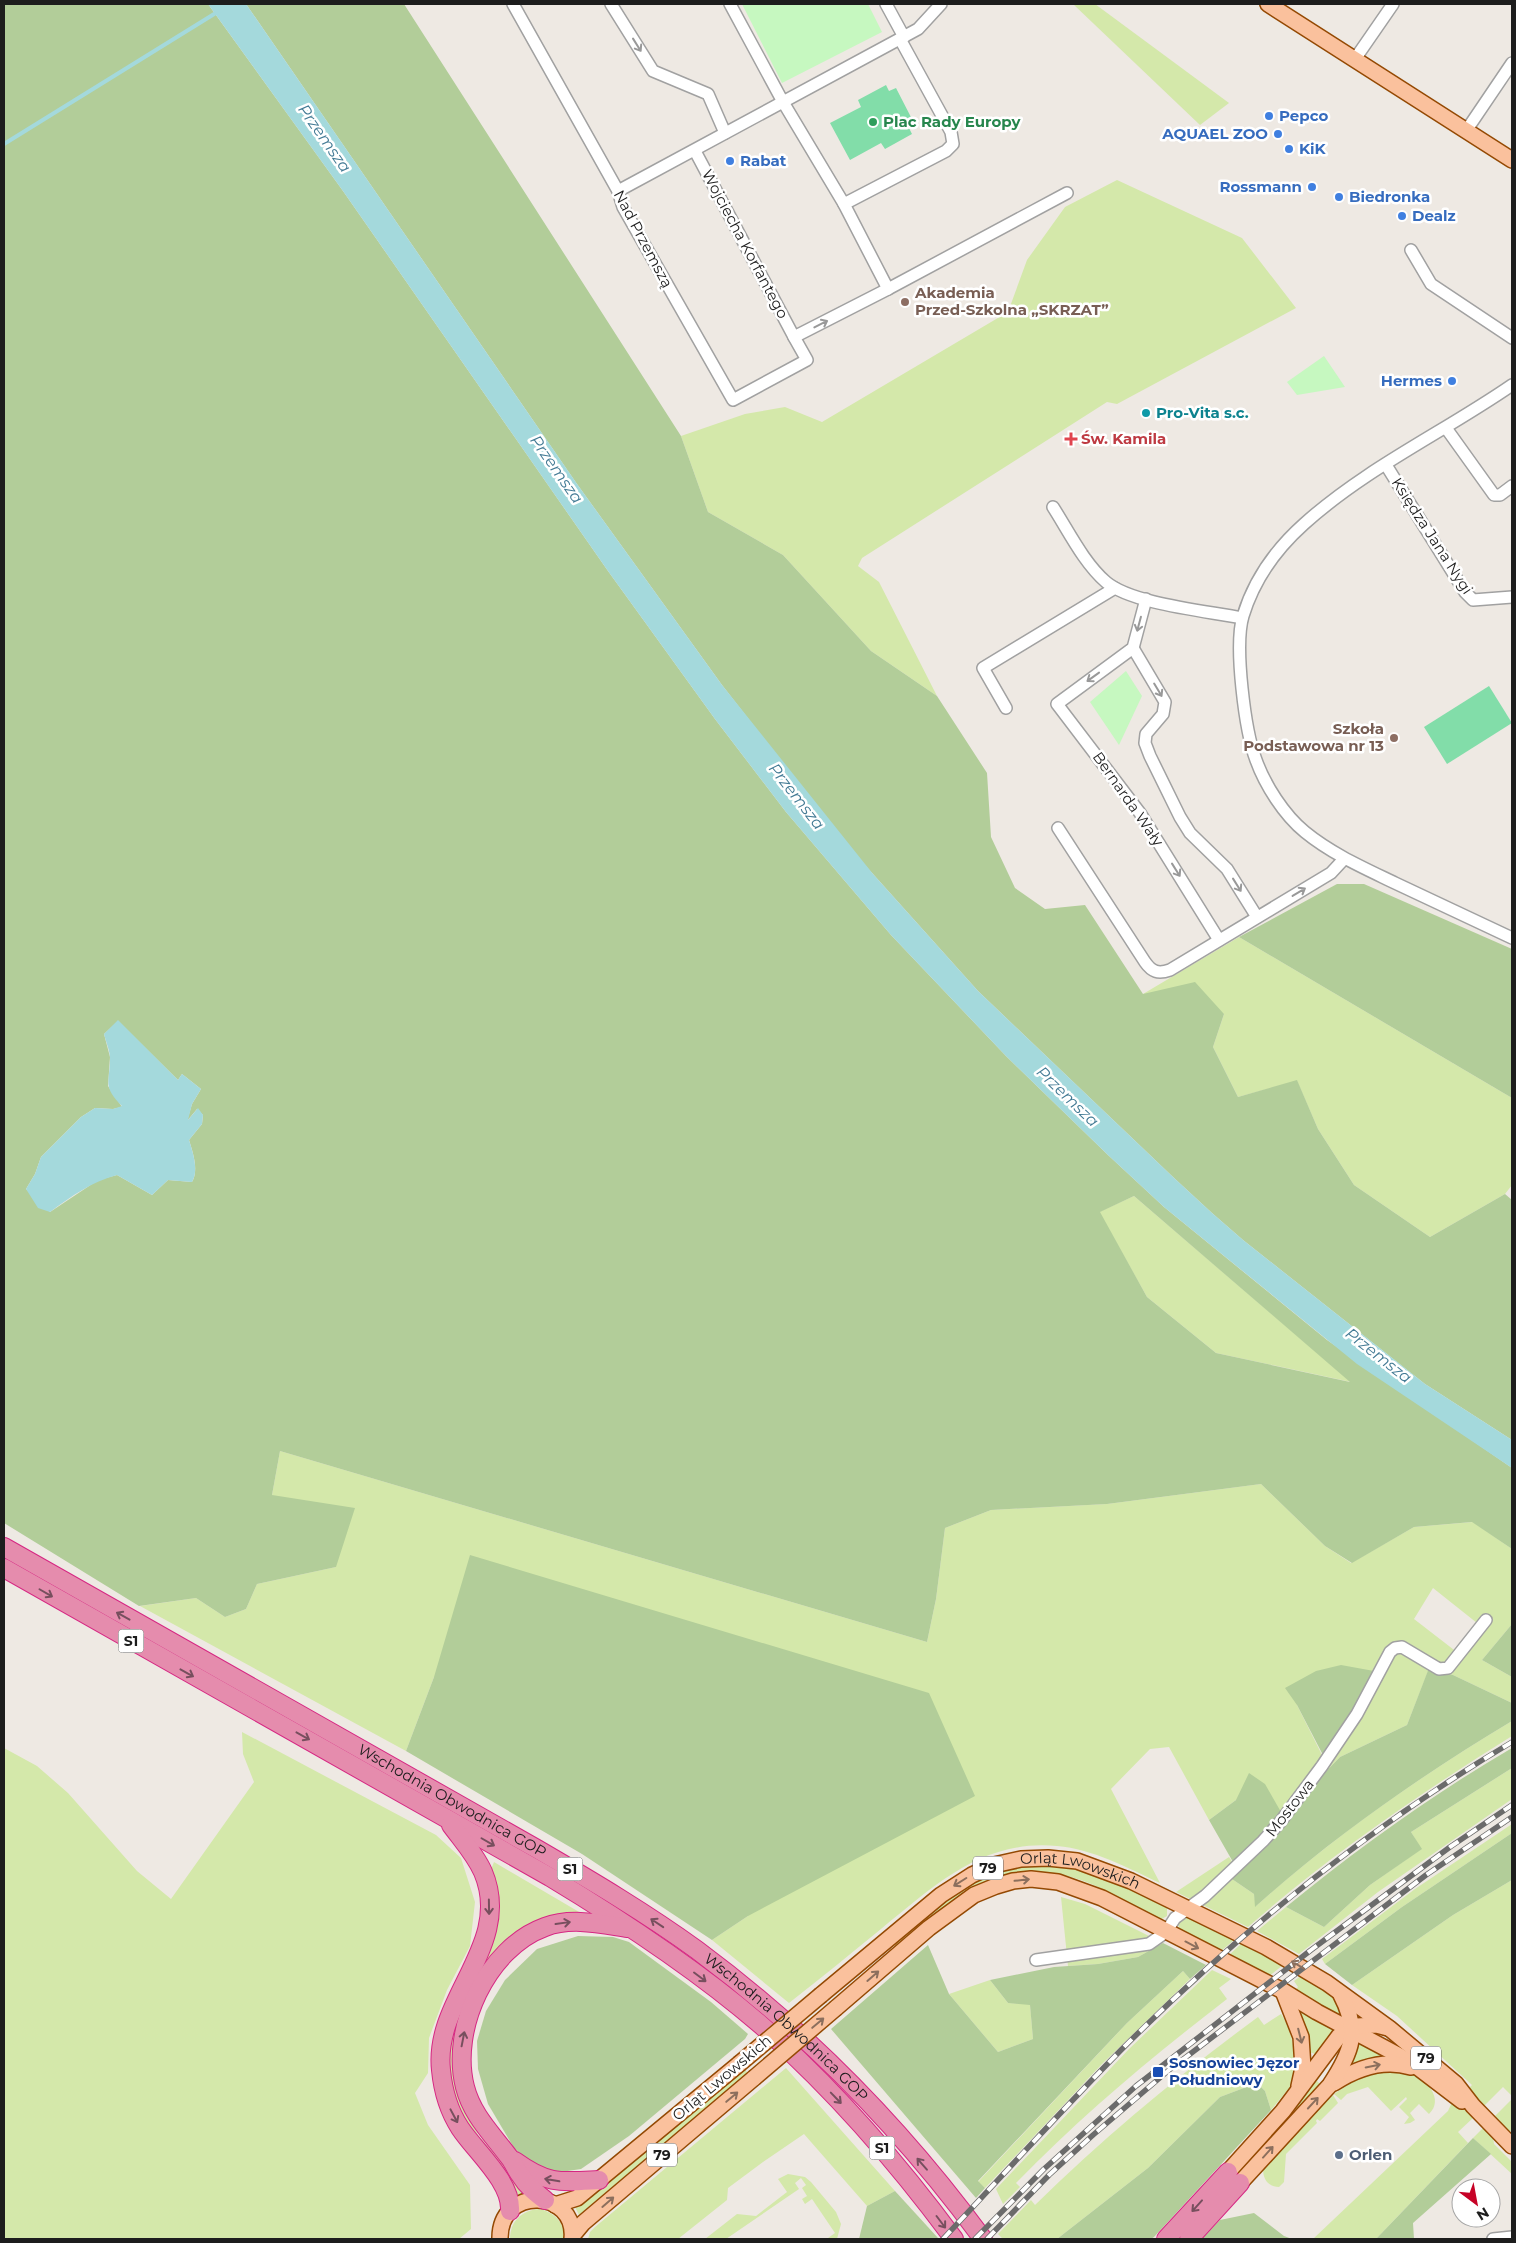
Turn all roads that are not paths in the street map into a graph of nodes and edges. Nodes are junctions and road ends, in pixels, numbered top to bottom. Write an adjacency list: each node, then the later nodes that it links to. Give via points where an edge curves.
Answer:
1 (513, 4): 16 (street, Nad Przemszą)
2 (611, 4): 13 (street, one-way to 13, via 654,70 708,94)
3 (730, 4): 11 (street)
4 (886, 4): 8 (street)
5 (941, 4): 8 (street, via 918,29)
6 (1268, 4): 9 (main road)
7 (1393, 4): 9 (street)
8 (902, 38): 11 (street); 18 (street, via 951,132 953,144 946,151)
9 (1355, 59): 12 (main road)
10 (1512, 63): 12 (street)
11 (783, 102): 13 (street); 18 (street)
12 (1466, 131): 15 (main road)
13 (726, 133): 14 (street)
14 (695, 151): 16 (street); 21 (street, Wojciecha Korfantego)
15 (1512, 160)
16 (618, 191): 23 (street, Nad Przemszą, via 623,207 733,400)
17 (1067, 193): 20 (street, Wojciecha Korfantego)
18 (844, 204): 20 (street)
19 (1411, 250): 22 (street, via 1431,284)
20 (888, 289): 21 (street, Wojciecha Korfantego, one-way to 20)
21 (794, 337): 23 (street, Wojciecha Korfantego)
22 (1512, 338)
23 (807, 360)
24 (1512, 385): 25 (street)
25 (1446, 428): 26 (street); 27 (street, via 1494,495 1500,496)
26 (1386, 464): 30 (street, Księdza Jana Nygi, via 1465,592 1473,600); 32 (street, via 1337,497 1282,546 1252,591)
27 (1512, 486)
28 (1053, 507): 29 (street, via 1087,560)
29 (1115, 588): 31 (street); 34 (street, via 983,668)
30 (1512, 597)
31 (1146, 599): 32 (street); 33 (street, one-way to 33)
32 (1242, 618): 36 (street, via 1240,667 1255,760 1272,795 1304,832)
33 (1133, 648): 37 (street, one-way to 37, via 1165,702 1163,714 1146,734 1145,743 1150,756 1190,833 1227,868); 39 (street, Bernarda Wały, one-way to 39, via 1057,704 1140,813)
34 (1006, 708)
35 (1058, 828): 39 (street, via 1150,969 1163,973)
36 (1344, 859): 37 (street, one-way to 36, via 1331,872); 38 (street)
37 (1257, 917): 39 (street)
38 (1512, 938)
39 (1219, 940)
40 (4, 1547): 62 (highway, Wschodnia Obwodnica GOP / S1, one-way to 40, via 884,2120 819,2052 756,1996 697,1950 636,1909 440,1793)
41 (4, 1568): 43 (highway, Wschodnia Obwodnica GOP / S1, one-way to 43)
42 (1486, 1620): 44 (street, Mostowa, via 1448,1668 1439,1669 1402,1648 1390,1652 1357,1714 1281,1821 1205,1896)
43 (446, 1818): 45 (highway, Wschodnia Obwodnica GOP / S1, one-way to 45); 61 (highway, one-way to 61, via 477,1860 488,1892 490,1912 480,1955 449,2015 440,2070 450,2110 504,2185 510,2199)
44 (1186, 1908): 46 (street, Mostowa); 49 (main road, Orląt Lwowskich / 79, one-way to 44, via 1282,1956); 59 (main road, Orląt Lwowskich / 79, one-way to 59, bridge, via 1116,1874 1077,1861 1041,1858 1008,1862 978,1872 950,1888)
45 (632, 1928): 57 (highway, one-way to 45, via 478,2117 465,2087 461,2045 475,1998 502,1958 530,1934 545,1927 588,1922); 66 (highway, Wschodnia Obwodnica GOP / S1, one-way to 66, via 722,1993 802,2063 877,2143)
46 (1166, 1932): 47 (street, Mostowa, via 1149,1944); 48 (main road, Orląt Lwowskich / 79, one-way to 48); 63 (main road, Orląt Lwowskich / 79, one-way to 46, bridge, via 583,2223 951,1910 974,1895 1013,1881 1048,1880 1078,1887)
47 (1036, 1960)
48 (1283, 1991): 51 (main road, Orląt Lwowskich / 79); 54 (main road, one-way to 54, via 1301,2037 1303,2068)
49 (1339, 1991): 50 (main road, Orląt Lwowskich / 79); 51 (main road, via 1349,2010)
50 (1389, 2028): 51 (main road, via 1368,2024); 55 (main road, Orląt Lwowskich / 79, via 1456,2084)
51 (1350, 2030): 52 (main road, Orląt Lwowskich / 79); 53 (main road, via 1352,2039 1348,2054); 54 (main road, via 1331,2044)
52 (1420, 2069): 53 (main road, one-way to 52, via 1369,2066 1394,2064); 55 (main road, Orląt Lwowskich / 79, via 1458,2099)
53 (1330, 2084): 58 (main road, one-way to 53)
54 (1298, 2091): 58 (main road)
55 (1473, 2106): 56 (main road, Orląt Lwowskich / 79)
56 (1512, 2146)
57 (510, 2158): 59 (highway, one-way to 57, via 549,2181); 60 (highway, via 521,2177)
58 (1234, 2177): 69 (highway, one-way to 69); 70 (highway)
59 (599, 2180): 60 (main road, Orląt Lwowskich / 79, via 577,2198)
60 (550, 2203): 61 (main road, 79, via 529,2200); 63 (main road, 79, via 568,2218)
61 (510, 2211): 65 (main road, via 502,2223)
62 (964, 2215): 67 (highway, Wschodnia Obwodnica GOP / S1); 68 (highway)
63 (573, 2237)
64 (1512, 2237): 71 (street)
65 (500, 2239)
66 (954, 2239)
67 (983, 2239)
68 (989, 2239)
69 (1166, 2239)
70 (1189, 2239)
71 (1493, 2239)

